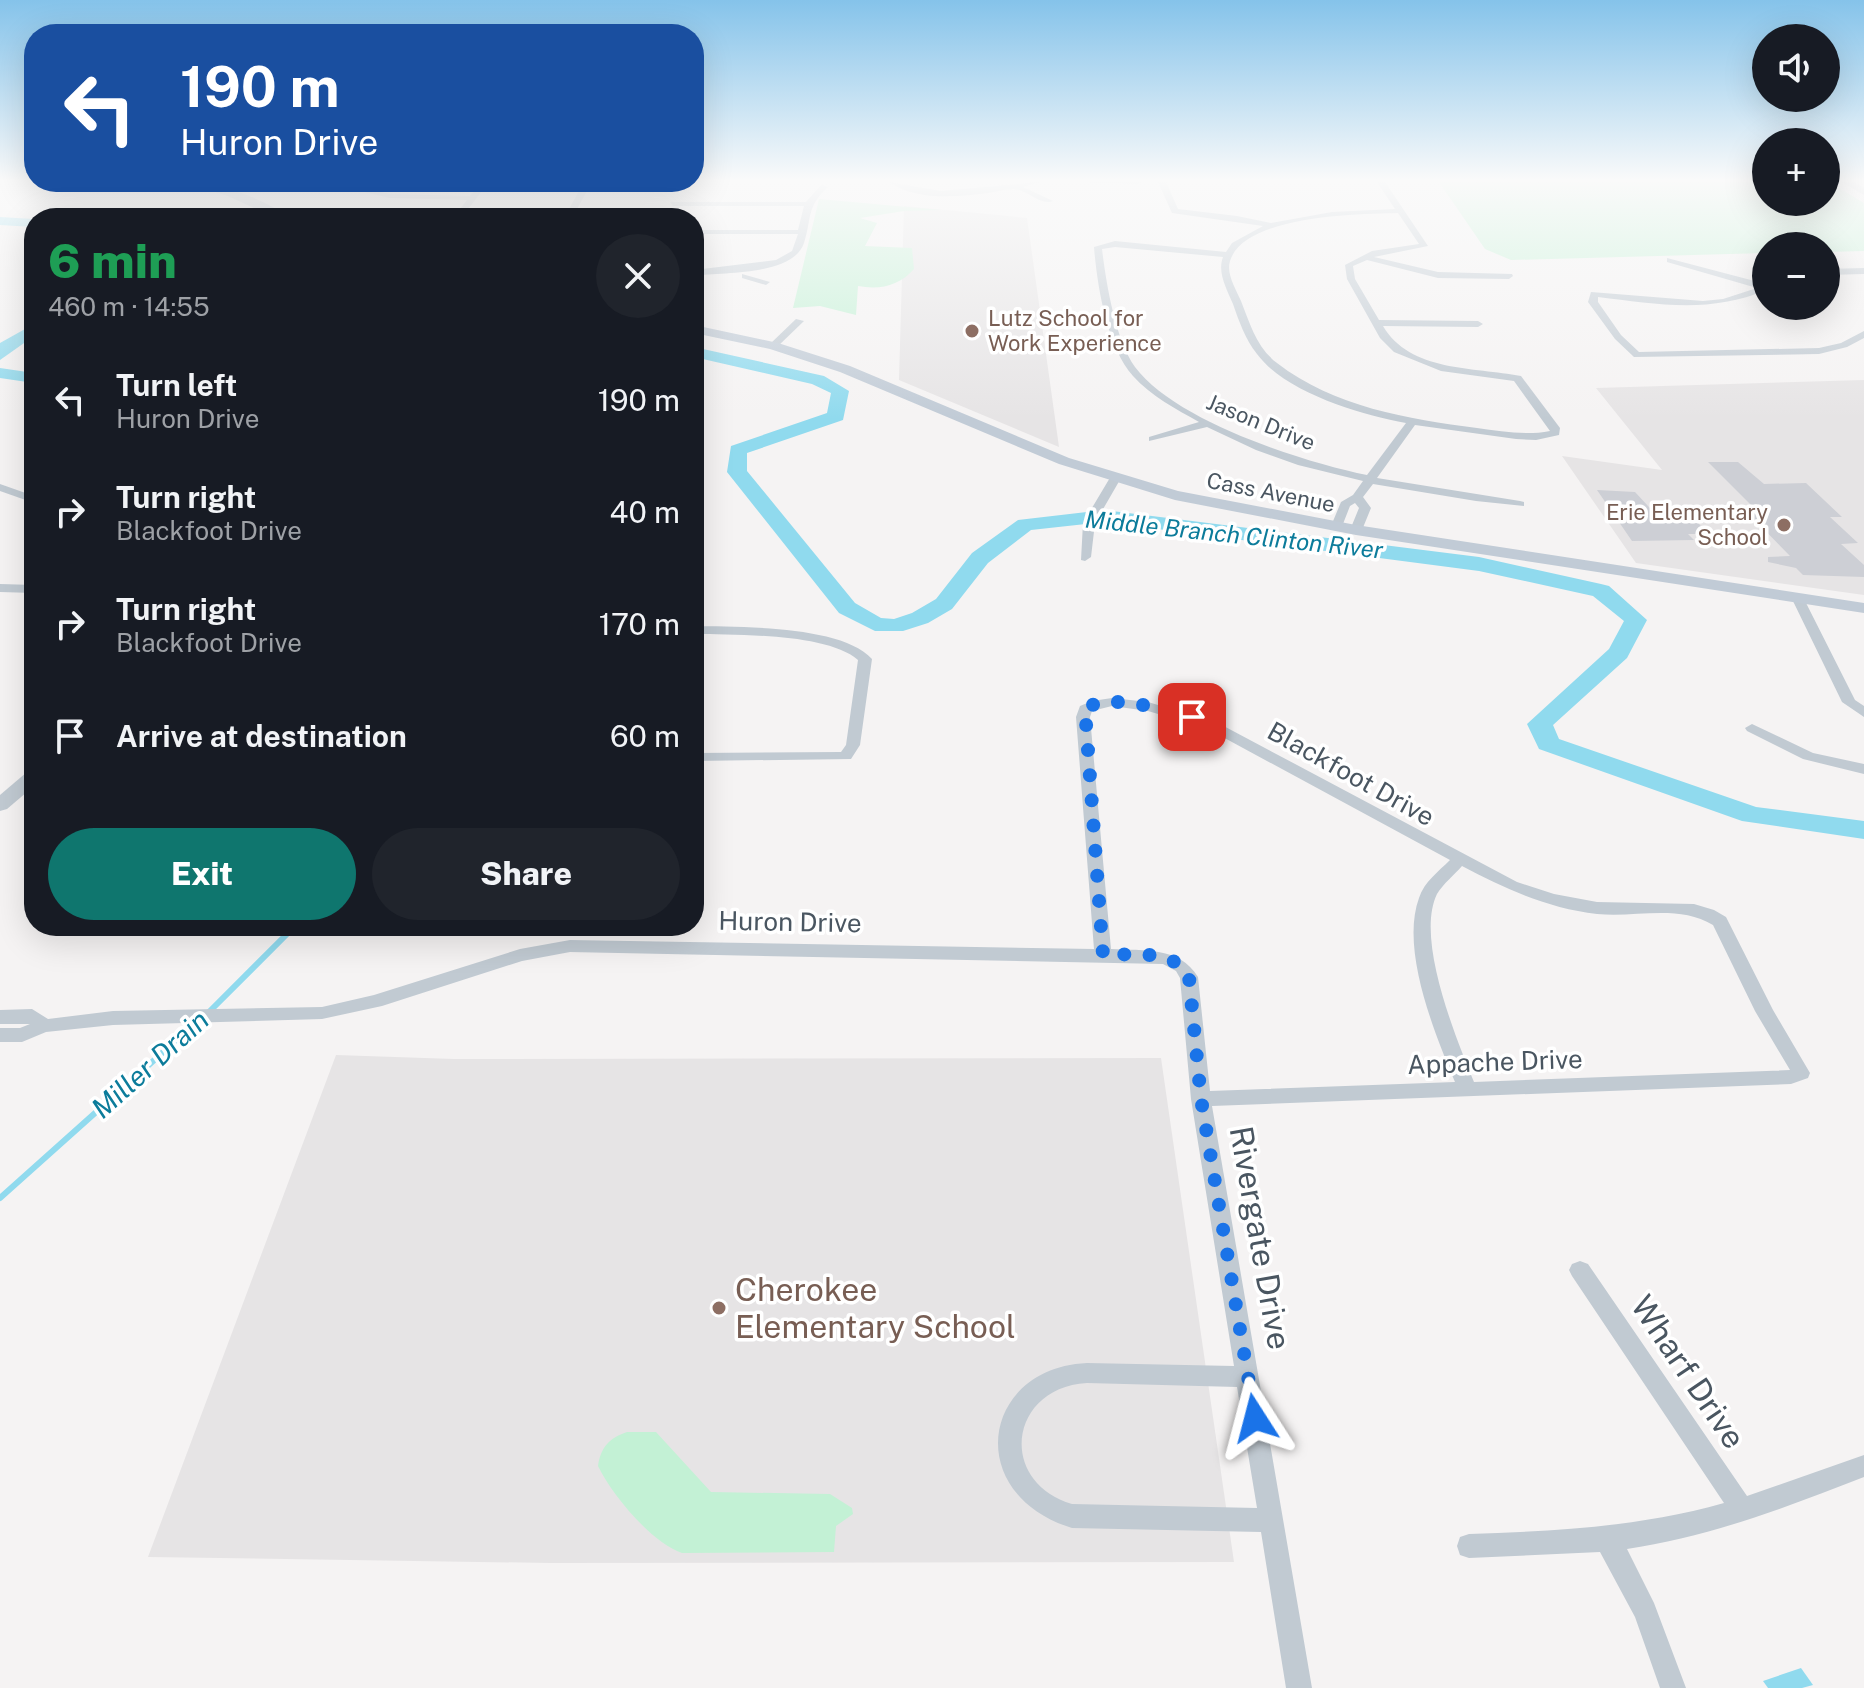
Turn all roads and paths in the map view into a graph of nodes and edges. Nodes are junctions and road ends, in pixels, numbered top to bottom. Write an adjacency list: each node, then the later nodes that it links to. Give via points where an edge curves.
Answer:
1 (780, 261): 7 (street)
2 (1100, 261): 25 (street, Jason Drive, via 1128,365)
3 (1227, 261): 24 (street, via 1226,274 1264,358 1329,397)
4 (1356, 261): 19 (street, via 1348,272)
5 (1378, 261): 14 (street, via 1429,274)
6 (1673, 261): 16 (street)
7 (755, 265): 8 (street); 9 (street, via 718,262); 13 (street)
8 (722, 270): 9 (street); 13 (street)
9 (711, 271): 11 (street)
10 (1864, 271): 12 (street)
11 (704, 272)
12 (1840, 272)
13 (745, 276): 15 (street)
14 (1509, 276)
15 (766, 282)
16 (1752, 283)
17 (1752, 293): 22 (street, via 1700,306 1594,294 1593,302 1637,355 1819,351)
18 (799, 321): 23 (street)
19 (1376, 323): 20 (street); 24 (street, via 1391,345 1415,359 1459,372 1517,378 1555,433 1519,435)
20 (1478, 324)
21 (704, 331): 23 (main road, Cass Avenue)
22 (1864, 334)
23 (773, 346): 27 (main road, Cass Avenue, via 859,374)
24 (1412, 422): 28 (street)
25 (1205, 424): 26 (street); 28 (street, Jason Drive, via 1290,458)
26 (1153, 439)
27 (1115, 478): 33 (main road, Cass Avenue, via 1200,501); 35 (street, via 1092,518)
28 (1368, 479): 31 (street); 32 (street, Jason Drive)
29 (0, 487): 30 (street)
30 (24, 496)
31 (1357, 497): 33 (street, via 1345,504); 34 (street, via 1365,508)
32 (1520, 504)
33 (1337, 526): 34 (main road, Cass Avenue)
34 (1356, 530): 38 (main road, Cass Avenue)
35 (1085, 557)
36 (0, 588): 37 (street)
37 (24, 589)
38 (1798, 599): 39 (main road, Cass Avenue); 41 (street, via 1849,702)
39 (1864, 608)
40 (704, 631): 43 (street, via 811,638 856,651 865,659 853,745 846,756)
41 (1864, 713)
42 (1752, 728): 44 (street, via 1808,756)
43 (704, 757)
44 (1864, 769)
45 (24, 785): 46 (street)
46 (0, 805)
47 (1459, 860): 48 (street, Blackfoot Drive, via 1213,726 1119,702 1092,704 1083,717); 53 (street, Blackfoot Drive, via 1511,886 1563,902 1710,913 1720,921 1764,1011 1798,1065 1801,1073); 54 (street, via 1432,888 1422,927 1438,1013)
48 (1103, 955): 49 (street, Huron Drive, via 1166,958 1187,972); 51 (street, Huron Drive, via 570,946 497,961 376,1001 296,1015 113,1018)
49 (1189, 988): 55 (street, Rivergate Drive)
50 (0, 1017): 51 (street, Huron Drive, via 32,1016)
51 (44, 1026): 52 (street, Huron Drive, via 22,1035)
52 (0, 1035)
53 (1791, 1077): 54 (street, Appache Drive)
54 (1467, 1089): 55 (street, Appache Drive)
55 (1201, 1099): 57 (street, Rivergate Drive)
56 (1580, 1270): 59 (street, Wharf Drive)
57 (1249, 1377): 60 (street, Rivergate Drive); 60 (street, via 1066,1376 1036,1392 1015,1418 1008,1444 1021,1481 1053,1511 1072,1516)
58 (1864, 1466): 59 (street)
59 (1742, 1509): 61 (street)
60 (1272, 1520): 63 (street, Rivergate Drive)
61 (1607, 1540): 62 (street); 64 (street, via 1633,1582)
62 (1469, 1546)
63 (1299, 1688)
64 (1673, 1688)

